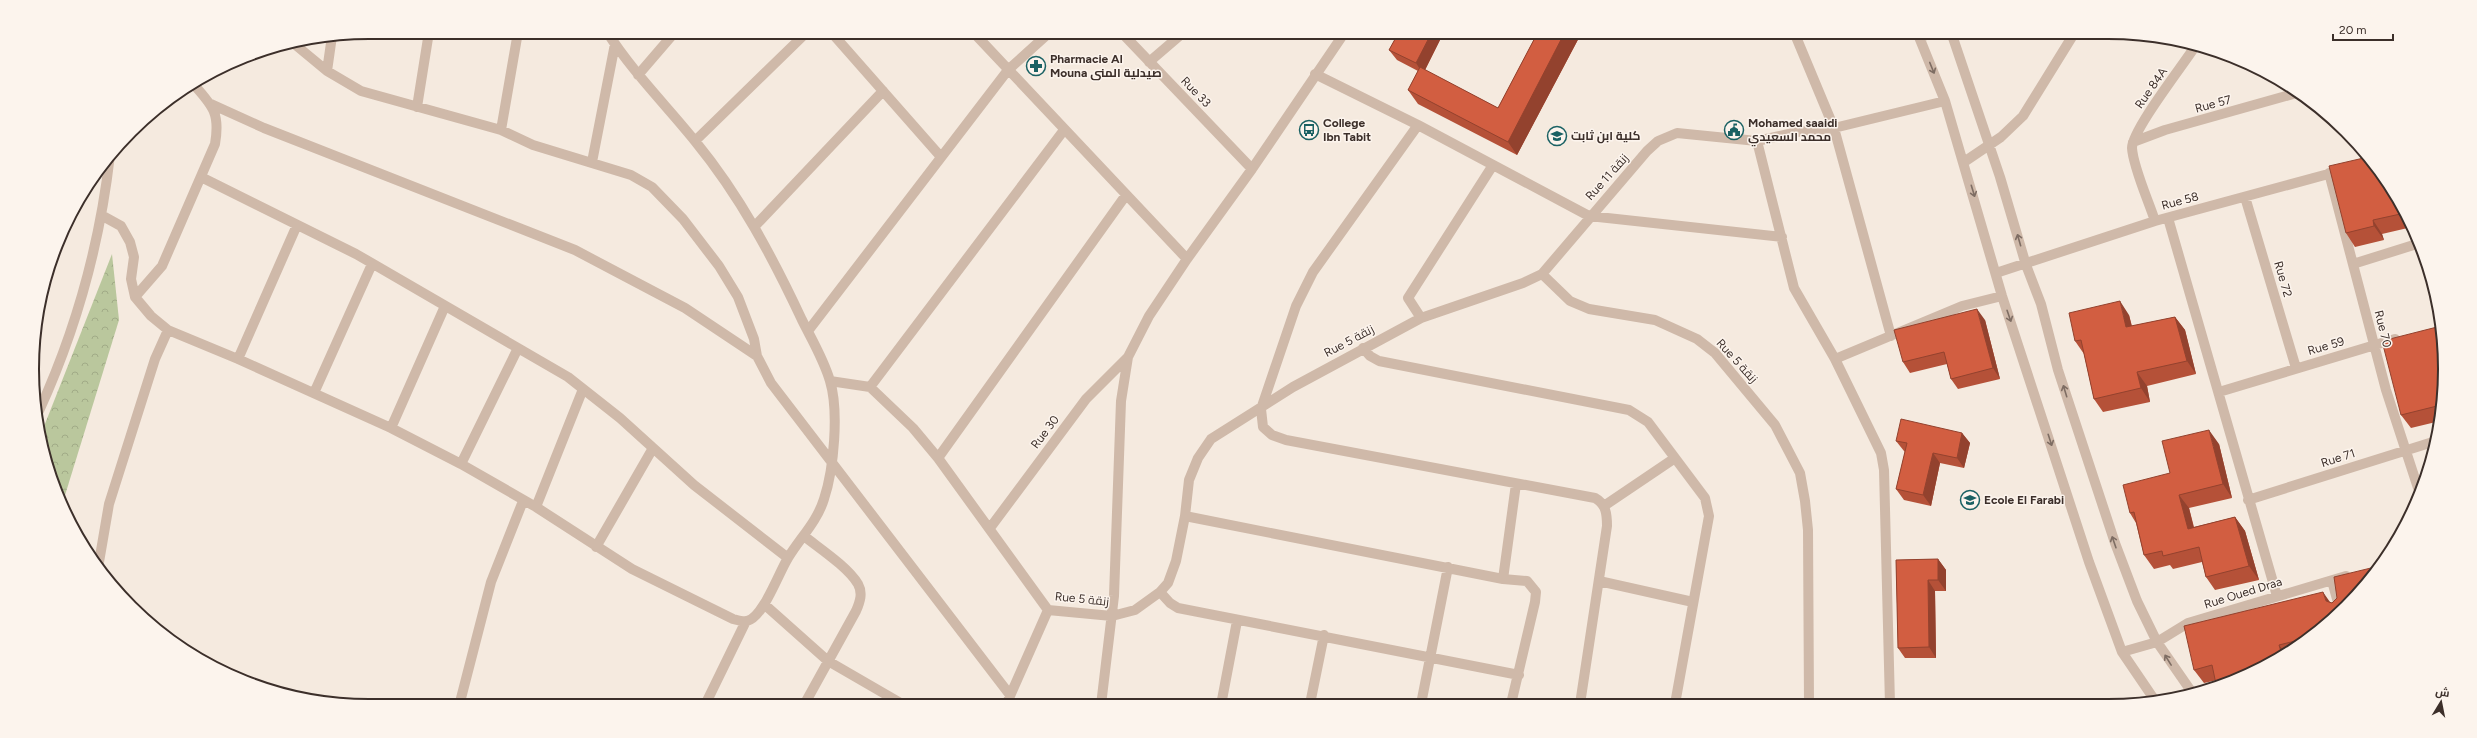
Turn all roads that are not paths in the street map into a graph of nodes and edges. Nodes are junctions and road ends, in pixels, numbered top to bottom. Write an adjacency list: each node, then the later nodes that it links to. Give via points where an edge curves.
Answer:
1 (428, 39): 30 (street)
2 (517, 39): 33 (street)
3 (611, 39): 17 (street)
4 (669, 39): 24 (street)
5 (800, 39): 35 (street)
6 (837, 39): 26 (street)
7 (979, 39): 21 (street)
8 (1042, 39): 21 (street)
9 (1128, 39): 20 (street, Rue 33)
10 (1176, 39): 20 (street)
11 (1340, 39): 23 (street)
12 (1797, 39): 32 (street)
13 (1921, 39): 28 (street, one-way to 28)
14 (1953, 39): 37 (street)
15 (2071, 39): 37 (street, via 2023,116)
16 (331, 42): 22 (street)
17 (615, 44): 24 (street); 40 (street)
18 (298, 47): 22 (street)
19 (2193, 50): 38 (street, Rue 84A, via 2140,127)
20 (1149, 62): 45 (street, Rue 33)
21 (1008, 70): 34 (street); 39 (street)
22 (327, 71): 30 (street, via 360,91)
23 (1315, 74): 31 (street); 45 (street)
24 (638, 75): 35 (street)
25 (197, 88): 29 (street)
26 (883, 91): 39 (street); 55 (street)
27 (2291, 95): 38 (street, Rue 57, via 2165,130)
28 (1945, 101): 32 (street, Rue 11 زنقة); 41 (street)
29 (211, 104): 47 (street, via 216,113 217,130 215,144); 75 (street, via 575,250 685,308)
30 (417, 107): 33 (street)
31 (1418, 125): 42 (street); 86 (street, via 1313,272 1296,306)
32 (1834, 128): 36 (street, Rue 11 زنقة, via 1802,131); 70 (street)
33 (501, 130): 40 (street, via 533,145)
34 (1064, 130): 48 (street); 81 (street)
35 (695, 141): 55 (street)
36 (1757, 141): 51 (street, Rue 11 زنقة, via 1677,133 1667,136 1647,151); 56 (street)
37 (1990, 145): 41 (street); 61 (street, one-way to 37)
38 (2133, 145): 53 (street)
39 (942, 156): 69 (street)
40 (592, 162): 75 (street, via 640,179 652,187 683,219 719,266 738,297 754,339)
41 (1964, 162): 62 (street, one-way to 62)
42 (1493, 165): 51 (street); 67 (street, via 1408,298)
43 (108, 166): 50 (street)
44 (2356, 168): 46 (street, Rue 58)
45 (1252, 169): 58 (street)
46 (2329, 173): 49 (street, Rue 58); 60 (street, Rue 70)
47 (202, 177): 54 (street); 65 (street, via 162,266)
48 (1126, 195): 58 (street); 91 (street)
49 (2245, 197): 52 (street, Rue 58); 79 (street, Rue 72)
50 (101, 215): 65 (street, via 121,226 130,242 134,257 131,279); 85 (street, via 90,269 62,354)
51 (1590, 216): 56 (street); 63 (street, Rue 11 زنقة)
52 (2168, 218): 53 (street, Rue 58); 83 (street)
53 (2155, 221): 61 (street, Rue 58)
54 (297, 225): 59 (street); 77 (street)
55 (755, 226): 69 (street)
56 (1782, 237): 78 (street, via 1794,288)
57 (2414, 246): 60 (street)
58 (1187, 259): 76 (street, via 1149,316)
59 (372, 264): 66 (street); 84 (street)
60 (2353, 264): 72 (street, Rue 70)
61 (2026, 265): 62 (street, Rue 58); 122 (street, one-way to 61, via 2137,601 2115,543 2058,370 2041,304)
62 (1996, 273): 64 (street)
63 (1542, 274): 67 (street, Rue 5 زنقة); 142 (street, Rue 5 زنقة, via 1570,301 1589,309 1655,320 1697,339 1715,353 1775,425 1800,473 1805,501 1808,530)
64 (2002, 296): 70 (street, via 1962,306); 123 (street, one-way to 123, via 2089,562)
65 (135, 297): 68 (street, via 151,316)
66 (445, 306): 73 (street); 87 (street)
67 (1421, 318): 74 (street, Rue 5 زنقة)
68 (168, 330): 77 (street); 106 (street, via 155,359 109,504)
69 (808, 331): 80 (street)
70 (1891, 336): 78 (street)
71 (2404, 337): 72 (street, Rue 59)
72 (2373, 346): 79 (street, Rue 59); 90 (street, Rue 70)
73 (518, 348): 82 (street); 93 (street)
74 (1363, 348): 86 (street, Rue 5 زنقة, via 1293,386); 92 (street, via 1379,361 1629,410 1648,422)
75 (756, 356): 94 (street, via 771,383)
76 (1128, 358): 102 (street, Rue 30, via 1086,399); 118 (street, via 1121,401)
77 (238, 359): 84 (street)
78 (1835, 359): 143 (street, via 1876,442 1884,470)
79 (2296, 368): 83 (street, Rue 59)
80 (830, 382): 81 (street); 94 (street, via 834,428)
81 (870, 387): 91 (street, Rue 5 زنقة, via 914,428)
82 (584, 389): 89 (street); 100 (street)
83 (2219, 392): 97 (street)
84 (314, 393): 87 (street)
85 (41, 405)
86 (1261, 409): 95 (street, via 1263,426 1272,435 1286,440); 101 (street, Rue 5 زنقة, via 1206,444 1189,480)
87 (391, 428): 93 (street)
88 (2430, 443): 90 (street, Rue 71)
89 (653, 448): 104 (street); 105 (street, via 694,485)
90 (2405, 449): 96 (street, Rue 70); 97 (street, Rue 71)
91 (938, 458): 102 (street, Rue 5 زنقة)
92 (1675, 458): 99 (street); 114 (street, via 1708,505 1709,516)
93 (461, 464): 98 (street)
94 (832, 465): 103 (street, via 820,511); 128 (street)
95 (1516, 484): 99 (street, via 1595,498); 109 (street)
96 (2417, 484)
97 (2248, 500): 113 (street)
98 (523, 501): 100 (street); 130 (street, via 491,582)
99 (1604, 506): 111 (street, via 1607,526)
100 (536, 507): 104 (street)
101 (1185, 516): 107 (street); 112 (street, Rue 5 زنقة, via 1176,561 1168,584)
102 (990, 528): 117 (street, Rue 5 زنقة)
103 (804, 536): 105 (street); 125 (street, via 850,575 858,584 861,595 856,611)
104 (596, 547): 119 (street, via 632,569 733,619)
105 (788, 558): 115 (street)
106 (100, 559)
107 (1448, 567): 109 (street); 124 (street)
108 (2354, 574): 110 (street, Rue Oued Draa)
109 (1503, 579): 126 (street, via 1527,581 1536,592)
110 (2332, 580): 113 (street, Rue Oued Draa); 116 (street)
111 (1599, 581): 114 (street); 140 (street)
112 (1160, 592): 118 (street, Rue 5 زنقة, via 1135,610); 120 (street, via 1178,608)
113 (2277, 596): 122 (street, Rue Oued Draa, via 2188,623)
114 (1693, 602): 141 (street)
115 (764, 604): 119 (street, via 756,617); 125 (street)
116 (2339, 604)
117 (1048, 610): 118 (street, Rue 5 زنقة); 128 (street)
118 (1112, 616): 135 (street)
119 (746, 621): 131 (street)
120 (1237, 621): 121 (street); 136 (street)
121 (1324, 635): 124 (street); 137 (street)
122 (2157, 642): 123 (street, Rue Oued Draa); 127 (street, one-way to 122)
123 (2122, 652): 129 (street)
124 (1430, 656): 126 (street); 138 (street)
125 (828, 661): 132 (street); 133 (street)
126 (1519, 675): 139 (street)
127 (2189, 689)
128 (1010, 695): 134 (street)
129 (2152, 696)
130 (462, 699)
131 (708, 699)
132 (807, 699)
133 (892, 699)
134 (1008, 699)
135 (1103, 699)
136 (1222, 699)
137 (1311, 699)
138 (1421, 699)
139 (1512, 699)
140 (1581, 699)
141 (1676, 699)
142 (1809, 699)
143 (1890, 699)

